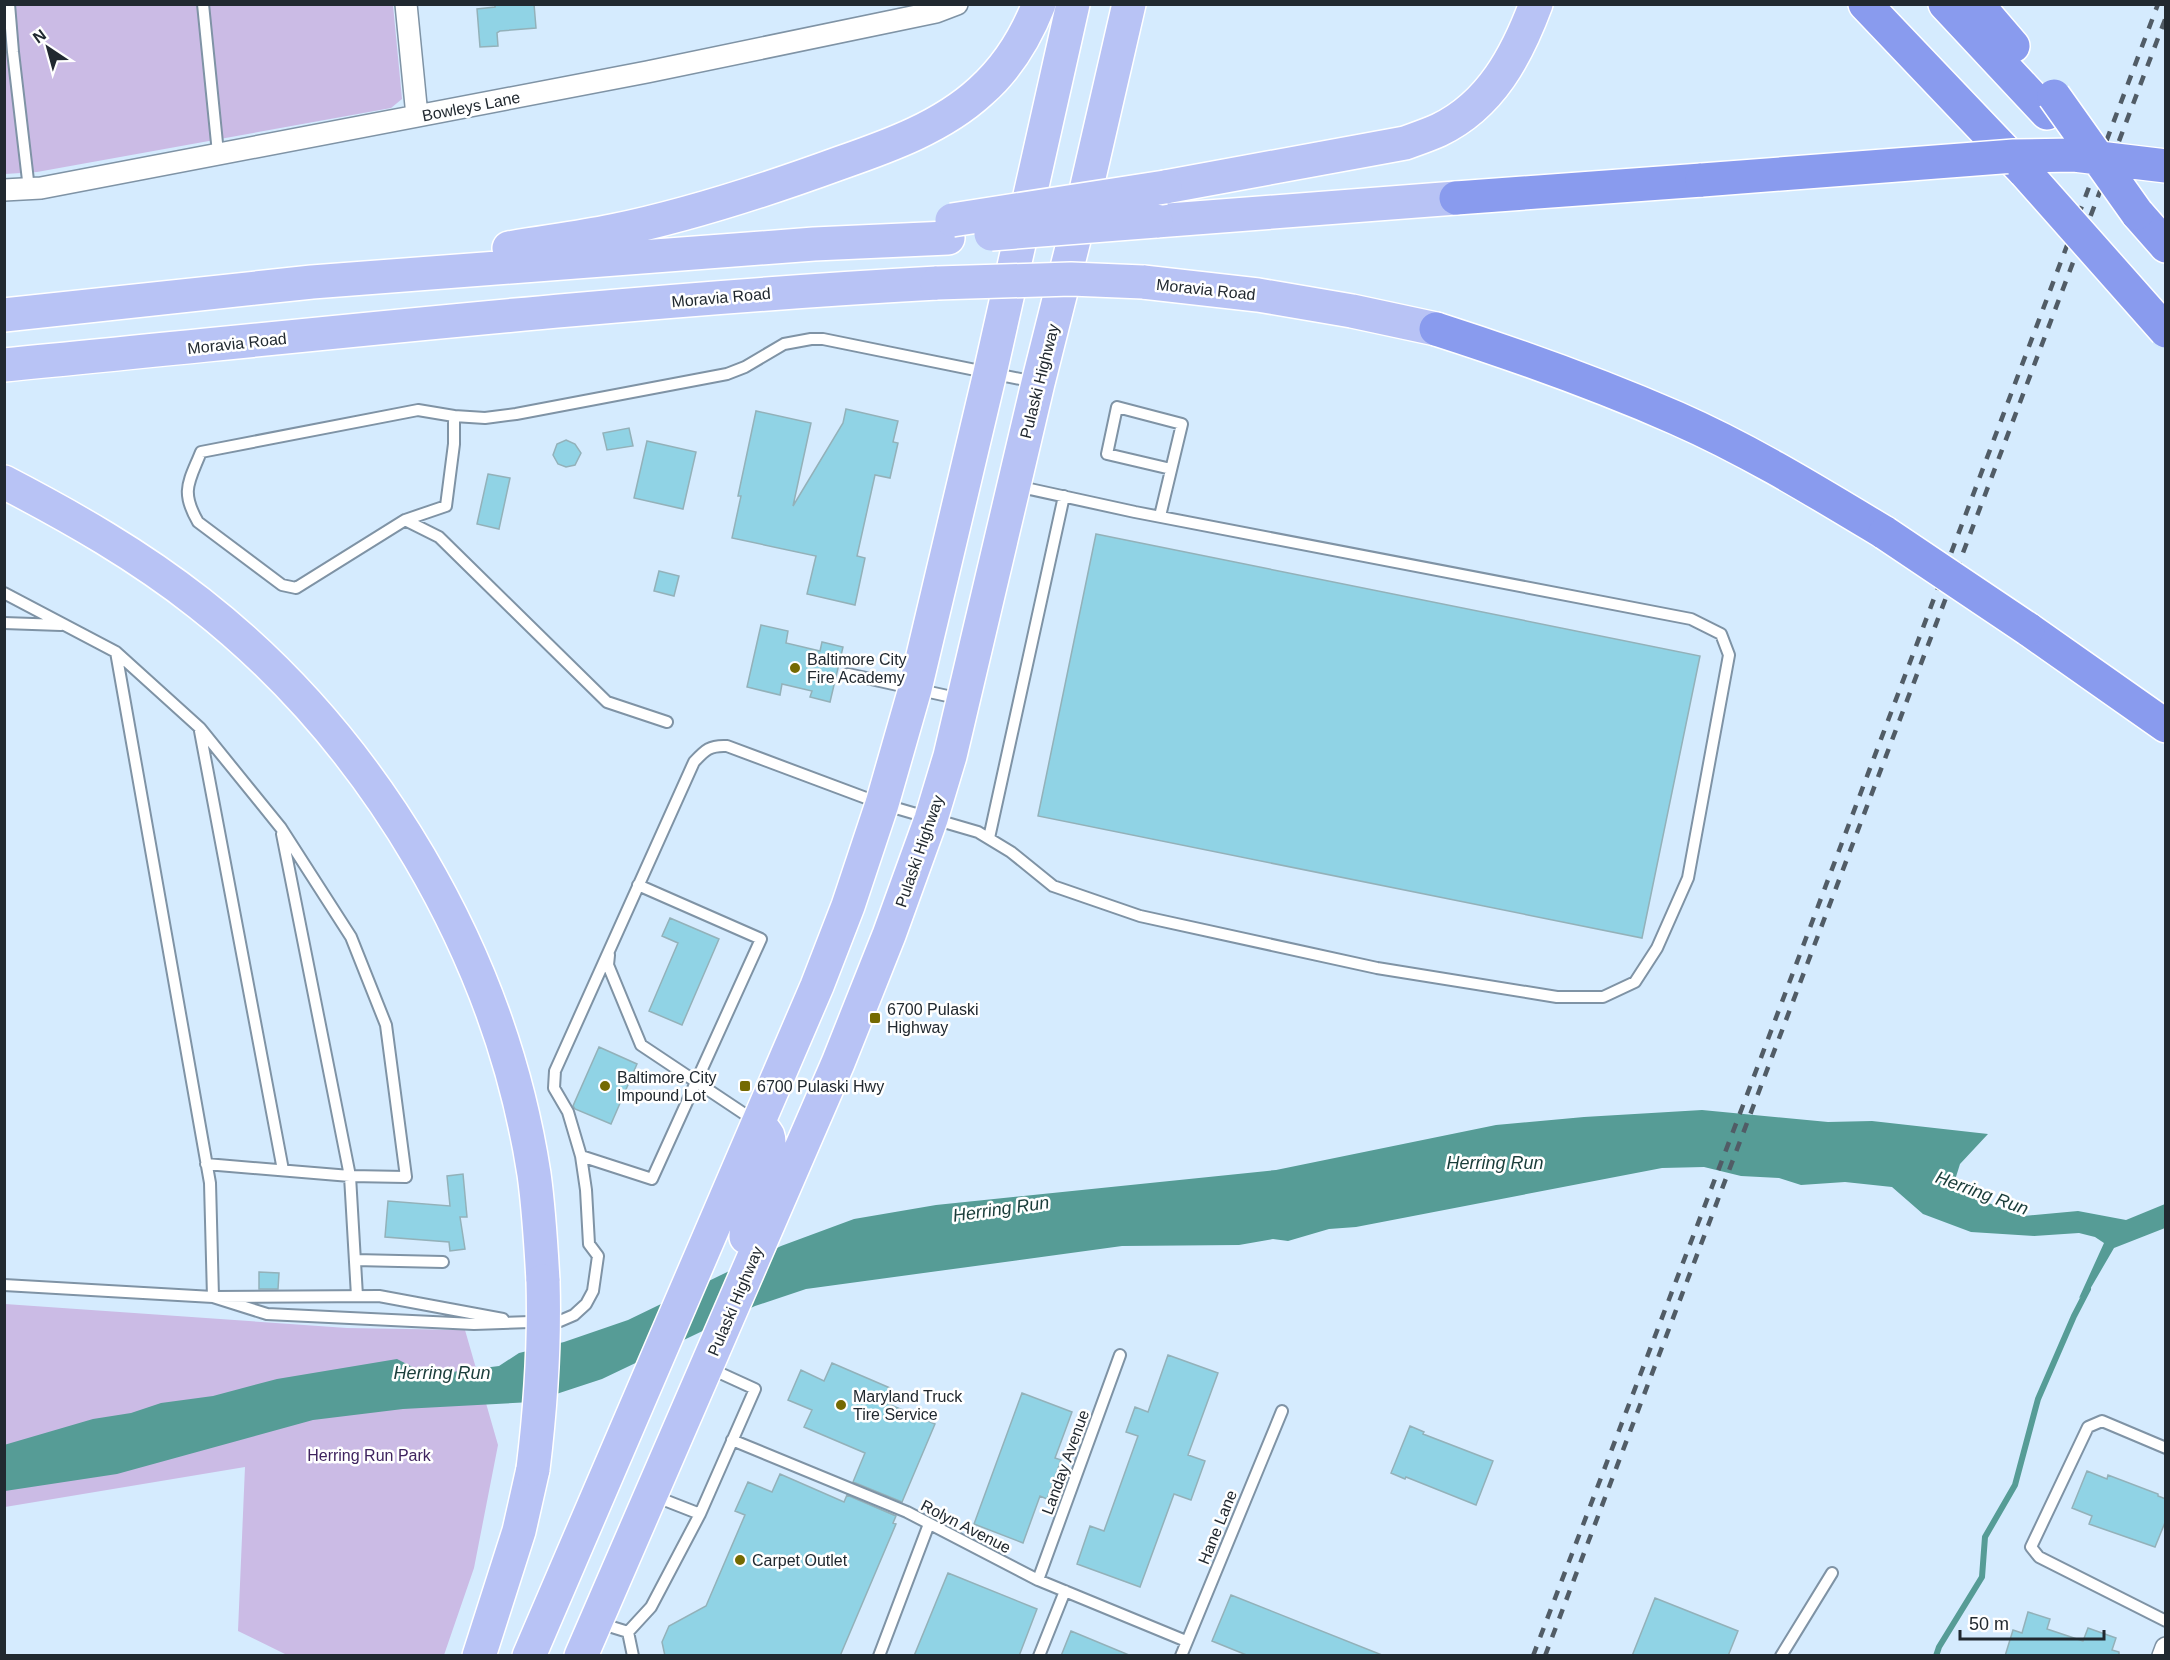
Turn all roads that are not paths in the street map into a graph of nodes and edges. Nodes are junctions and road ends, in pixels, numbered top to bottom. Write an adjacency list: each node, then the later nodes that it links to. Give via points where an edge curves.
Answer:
1 (9, 4): 17 (lane)
2 (203, 4): 15 (lane)
3 (406, 4): 14 (street)
4 (957, 4): 14 (street, Bowleys Lane, via 948,10)
5 (1039, 4): 23 (main road, via 1018,47 1000,73 980,92 931,125 868,153 707,207 613,230)
6 (1073, 4): 28 (main road)
7 (1129, 4): 20 (main road, Pulaski Highway)
8 (1149, 4): 20 (main road)
9 (1536, 4): 21 (main road, bridge, via 1503,76 1475,106 1441,129 1405,143)
10 (1865, 4): 26 (highway, bridge, via 2025,172)
11 (1945, 4): 13 (highway)
12 (1977, 4): 13 (highway)
13 (2050, 105): 22 (highway, bridge)
14 (417, 116): 15 (street, Bowleys Lane)
15 (218, 153): 17 (street, Bowleys Lane)
16 (2166, 166): 19 (highway, bridge, via 2074,155 2014,156)
17 (29, 189): 18 (street, Bowleys Lane)
18 (4, 190)
19 (1456, 198): 21 (main road, bridge, via 1156,221)
20 (1081, 212): 29 (main road, Pulaski Highway)
21 (950, 229): 23 (main road, via 814,244)
22 (2166, 246)
23 (312, 282): 24 (main road)
24 (4, 315)
25 (1436, 329): 27 (main road, Moravia Road, bridge, via 1258,295 1143,282 1071,279 937,283 676,300); 45 (highway, bridge, via 1513,353 1677,419 1746,453 1885,533)
26 (2166, 331)
27 (4, 365)
28 (990, 373): 29 (lane); 30 (lane, via 811,339 784,344 727,374 516,414); 42 (main road)
29 (1038, 383): 33 (main road, Pulaski Highway)
30 (454, 416): 36 (lane, via 446,506); 36 (lane, via 418,410 201,452 186,488 189,508 198,522 282,585 296,588)
31 (1171, 469): 31 (lane, via 1182,424 1117,407 1107,454); 35 (lane)
32 (4, 482): 83 (main road, bridge, via 82,523 144,562 200,603 295,691 333,733 389,810 434,882 490,1008 507,1061 533,1173 543,1281 544,1347 533,1469 519,1531)
33 (1014, 486): 34 (lane); 43 (main road, Pulaski Highway)
34 (1064, 496): 35 (lane); 50 (lane)
35 (1160, 516): 50 (lane, via 1691,619 1721,634 1729,655 1688,878 1657,948 1635,982 1603,998 1557,997 1399,971 1140,916 1053,886)
36 (405, 520): 44 (lane, via 439,537 607,702)
37 (4, 593): 39 (lane)
38 (4, 623): 39 (lane)
39 (65, 625): 40 (lane)
40 (116, 652): 46 (lane); 56 (lane)
41 (848, 674): 42 (lane)
42 (915, 689): 43 (lane); 47 (main road)
43 (963, 700): 48 (main road, Pulaski Highway)
44 (667, 722)
45 (2166, 726)
46 (200, 728): 49 (lane); 57 (lane)
47 (882, 804): 48 (lane); 51 (lane, via 727,746 715,745 694,762); 54 (main road, via 817,986)
48 (931, 819): 50 (lane); 59 (main road, Pulaski Highway, via 873,976)
49 (281, 828): 58 (lane); 58 (lane, via 351,937 386,1025 406,1177)
50 (989, 838)
51 (638, 885): 52 (lane); 53 (lane, via 761,939)
52 (611, 946): 53 (lane, via 608,964 641,1045); 55 (lane, via 555,1071 554,1088 568,1113)
53 (697, 1081): 54 (lane); 55 (lane, via 652,1179)
54 (758, 1123): 59 (main road, via 768,1136 770,1148 751,1206); 68 (main road)
55 (581, 1156): 65 (lane, via 589,1244 598,1256 593,1291 574,1315 560,1321)
56 (206, 1164): 57 (lane); 64 (lane)
57 (283, 1170): 58 (lane)
58 (350, 1176): 60 (lane)
59 (758, 1226): 67 (main road, Pulaski Highway, via 747,1272)
60 (355, 1260): 61 (lane); 63 (lane)
61 (442, 1262)
62 (4, 1285): 64 (lane)
63 (357, 1296): 64 (lane); 65 (lane, via 379,1296)
64 (213, 1297): 65 (lane, via 267,1314)
65 (525, 1323)
66 (1120, 1355): 76 (lane, Landay Avenue)
67 (712, 1356): 70 (lane, via 755,1389); 72 (main road, Pulaski Highway)
68 (638, 1402): 84 (main road); 85 (main road, via 620,1487)
69 (1282, 1410): 81 (lane, Hane Lane)
70 (732, 1440): 73 (lane); 74 (lane, Rolyn Avenue)
71 (2166, 1448): 78 (lane, via 2102,1421 2088,1427 2031,1547 2039,1557)
72 (651, 1495): 73 (lane); 79 (main road, Pulaski Highway)
73 (700, 1514): 80 (lane, via 651,1607)
74 (929, 1524): 76 (lane, Rolyn Avenue); 88 (lane)
75 (1832, 1573): 91 (lane)
76 (1038, 1580): 77 (lane, Rolyn Avenue)
77 (1065, 1591): 81 (lane, Rolyn Avenue); 89 (lane)
78 (2166, 1621)
79 (596, 1622): 80 (lane); 86 (main road, Pulaski Highway)
80 (628, 1632): 87 (lane)
81 (1186, 1641): 90 (lane, Hane Lane)
82 (2166, 1648): 92 (street)
83 (479, 1656)
84 (529, 1656)
85 (552, 1656)
86 (581, 1656)
87 (633, 1656)
88 (879, 1656)
89 (1039, 1656)
90 (1181, 1656)
91 (1780, 1656)
92 (2163, 1656)

